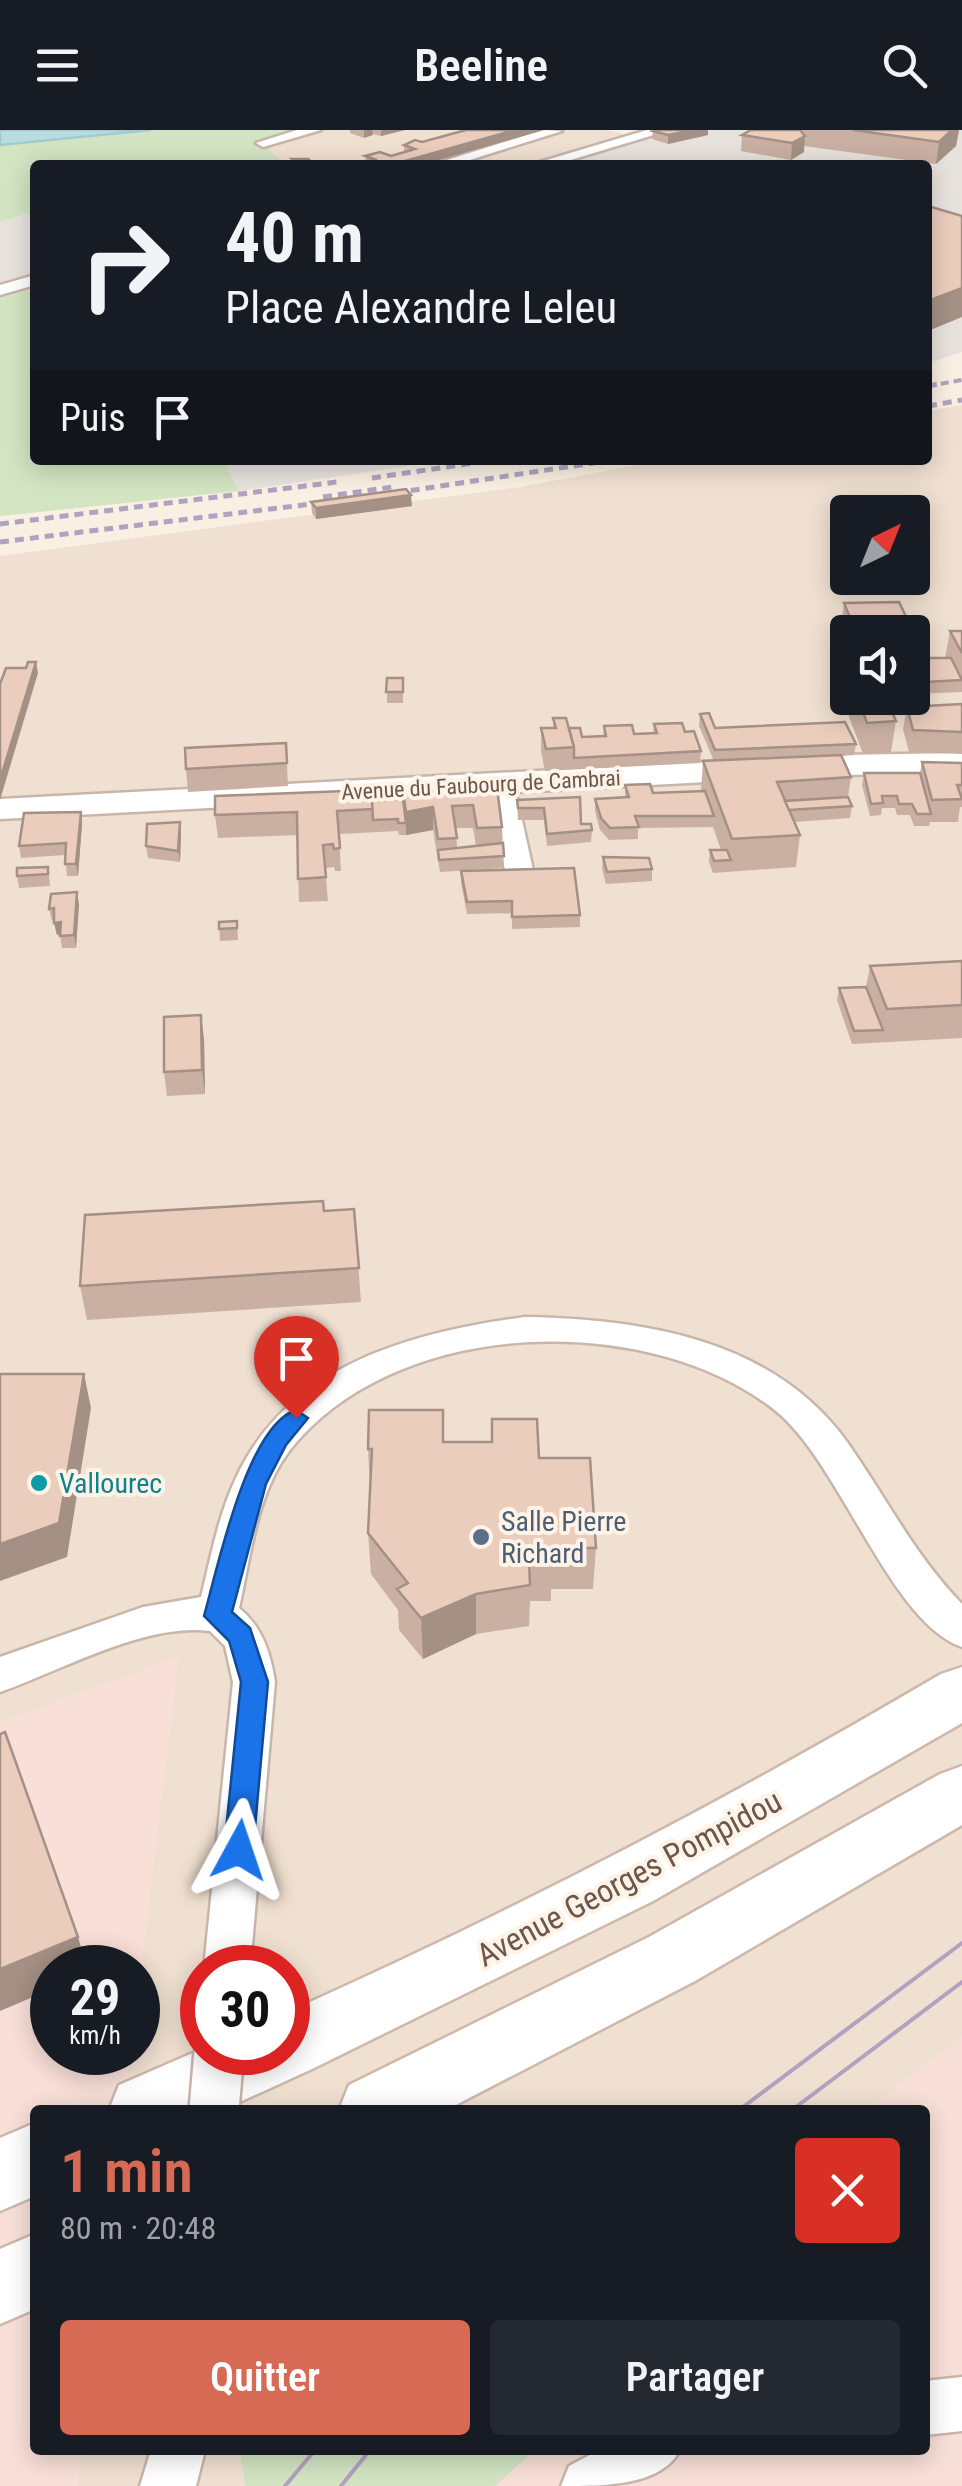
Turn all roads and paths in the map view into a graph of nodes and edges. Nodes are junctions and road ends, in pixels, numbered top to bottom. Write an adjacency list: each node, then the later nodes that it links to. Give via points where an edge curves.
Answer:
1 (314, 130): 4 (street)
2 (555, 131): 5 (street)
3 (652, 131): 8 (street)
4 (263, 143)
5 (498, 148): 6 (street); 7 (street)
6 (456, 160)
7 (531, 160)
8 (555, 160)
9 (30, 281): 10 (street)
10 (0, 290)
11 (962, 763): 12 (street, Avenue du Faubourg de Cambrai)
12 (501, 784): 13 (street, Avenue du Faubourg de Cambrai); 14 (street)
13 (0, 809)
14 (519, 870)
15 (218, 1616): 16 (street, via 254,1484 296,1418 355,1376 413,1350 459,1336 572,1331 696,1353 758,1380 804,1415 896,1554); 17 (street, via 156,1620); 20 (street, via 240,1635 254,1682)
16 (962, 1630)
17 (0, 1675)
18 (962, 1692): 21 (main road, Avenue Georges Pompidou, via 660,1866)
19 (962, 1793): 26 (main road, via 726,1930)
20 (230, 1945)
21 (310, 2036)
22 (217, 2075): 25 (street, bridge)
23 (221, 2075): 24 (main road)
24 (155, 2105)
25 (214, 2105)
26 (384, 2105)
27 (30, 2161): 28 (main road)
28 (0, 2175)
29 (30, 2273): 30 (main road)
30 (0, 2287)
31 (962, 2404): 32 (street)
32 (930, 2407)
33 (177, 2455): 36 (street)
34 (187, 2455): 37 (street)
35 (644, 2455): 38 (street)
36 (168, 2486)
37 (192, 2486)
38 (590, 2486)

